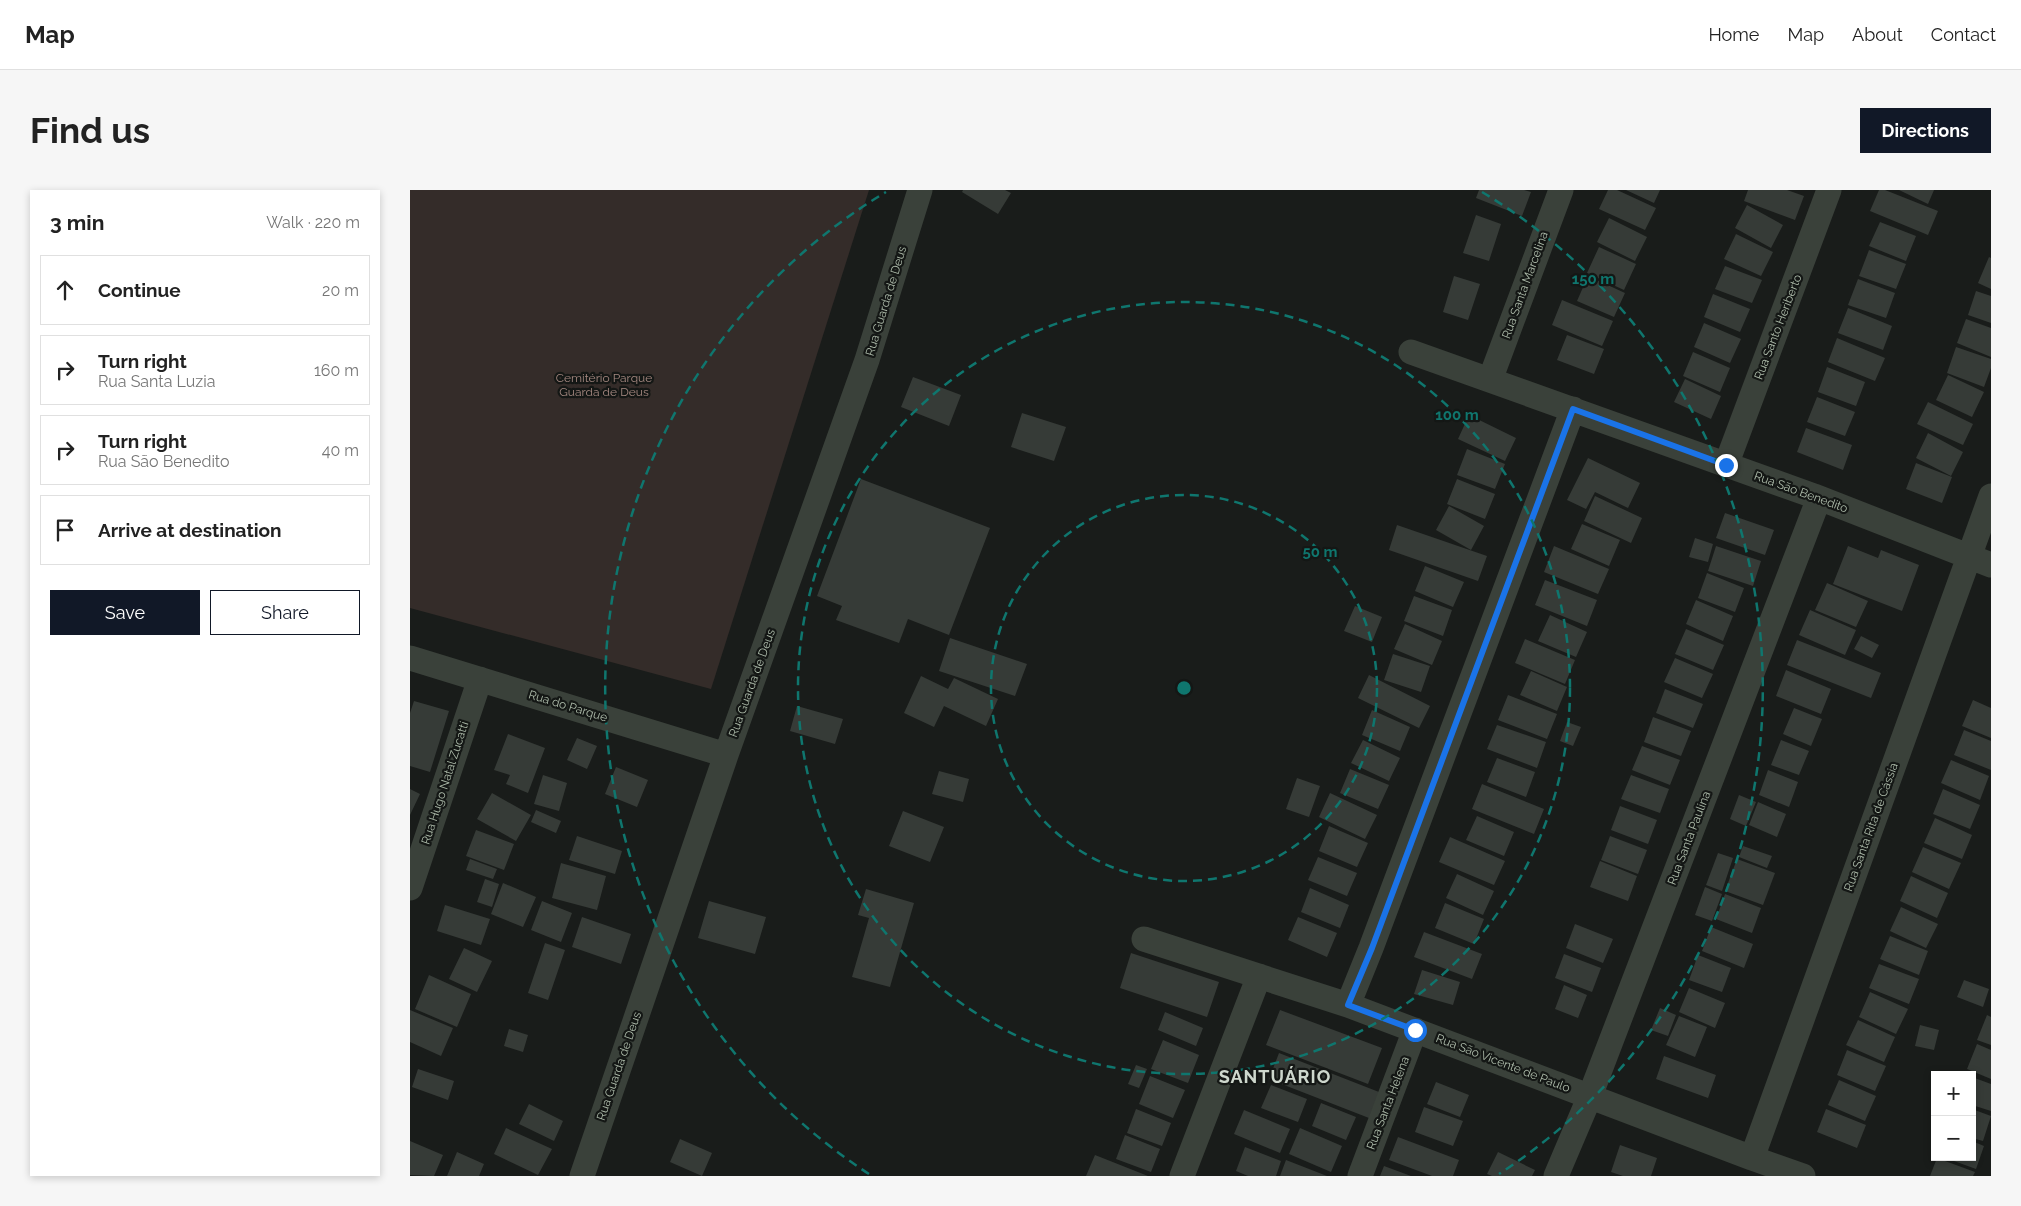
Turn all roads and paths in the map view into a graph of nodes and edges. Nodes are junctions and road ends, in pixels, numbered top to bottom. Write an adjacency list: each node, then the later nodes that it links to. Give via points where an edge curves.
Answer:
1 (920, 190): 13 (street, Rua Guarda de Deus, via 868,360)
2 (1561, 190): 5 (street, Rua Santa Marcelina)
3 (1829, 190): 7 (street, Rua Santo Heriberto)
4 (1411, 352): 5 (street, Rua São Benedito)
5 (1490, 380): 6 (street, Rua São Benedito)
6 (1573, 409): 7 (street, Rua São Benedito); 17 (street)
7 (1726, 465): 9 (street, Rua São Benedito)
8 (1991, 496): 10 (street, Rua Santa Rita de Cássia)
9 (1819, 498): 10 (street, Rua São Benedito); 19 (street, Rua Santa Paulina)
10 (1980, 560): 20 (street, Rua Santa Rita de Cássia)
11 (410, 658): 12 (street, Rua do Parque)
12 (480, 679): 13 (street, Rua do Parque); 14 (street, Rua Hugo Natal Zucatti)
13 (726, 754): 21 (street, Rua Guarda de Deus)
14 (410, 888)
15 (1144, 939): 16 (street, Rua São Vicente de Paulo)
16 (1259, 976): 17 (street, Rua São Vicente de Paulo); 22 (street)
17 (1348, 1005): 18 (street, Rua São Vicente de Paulo)
18 (1415, 1030): 19 (street, Rua São Vicente de Paulo); 23 (street, Rua Santa Helena)
19 (1590, 1096): 20 (street, Rua São Vicente de Paulo); 24 (street, Rua Santa Paulina)
20 (1752, 1158): 25 (street, Rua São Vicente de Paulo)
21 (582, 1176)
22 (1182, 1176)
23 (1360, 1176)
24 (1556, 1176)
25 (1803, 1176)

